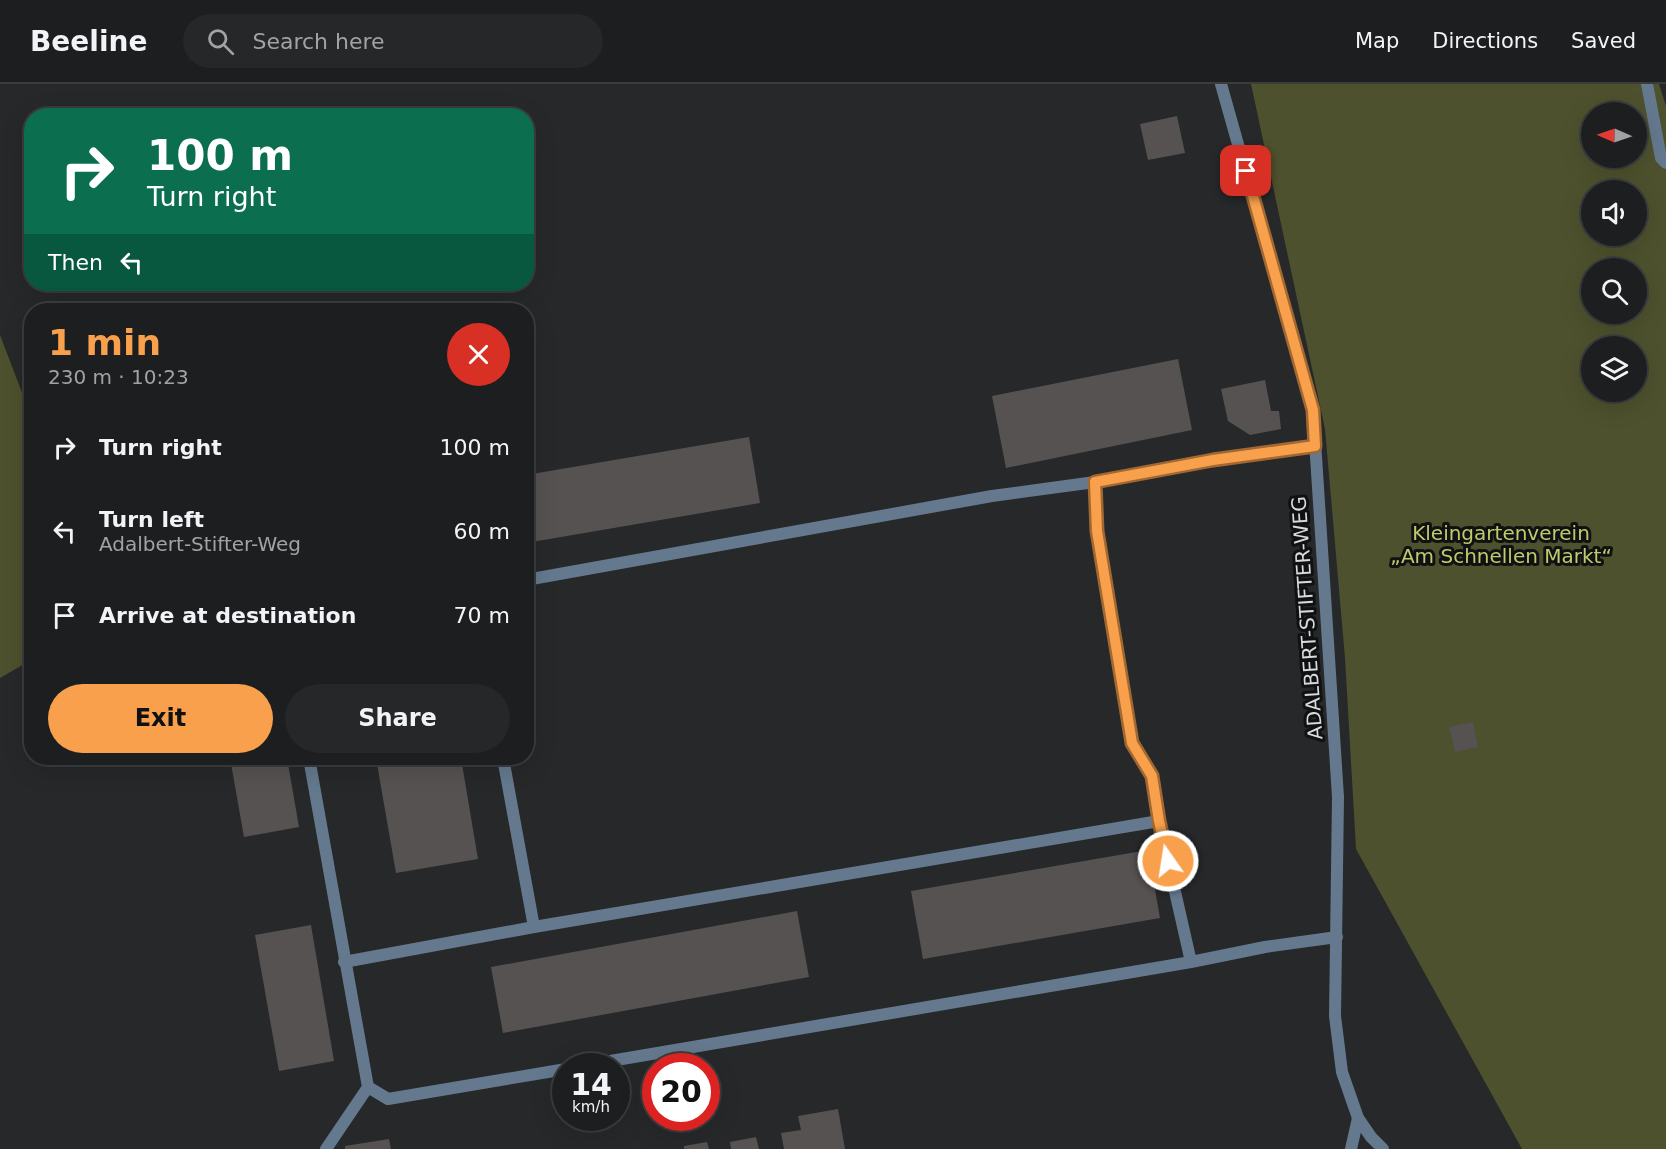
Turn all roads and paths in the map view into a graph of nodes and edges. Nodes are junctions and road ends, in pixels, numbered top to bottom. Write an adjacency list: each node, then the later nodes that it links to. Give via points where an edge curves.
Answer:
1 (1221, 84): 4 (street, ADALBERT-STIFTER-WEG, via 1313,410)
2 (1647, 84): 3 (street, via 1661,158)
3 (1666, 163)
4 (1315, 446): 5 (street); 11 (street, ADALBERT-STIFTER-WEG, via 1338,797)
5 (1095, 482): 6 (street, via 992,496); 9 (street, via 1097,531 1132,743 1152,776)
6 (534, 579)
7 (310, 765): 12 (street)
8 (503, 765): 10 (street)
9 (1159, 821): 10 (street); 13 (street)
10 (534, 927): 12 (street)
11 (1337, 937): 13 (street); 17 (street, ADALBERT-STIFTER-WEG, via 1335,1017 1342,1072)
12 (344, 962): 16 (street)
13 (1191, 962): 14 (street)
14 (630, 1058)
15 (552, 1071): 16 (street, via 388,1100)
16 (368, 1087): 18 (street)
17 (1358, 1118): 19 (street); 20 (street, ADALBERT-STIFTER-WEG)
18 (326, 1149)
19 (1351, 1149)
20 (1383, 1149)

